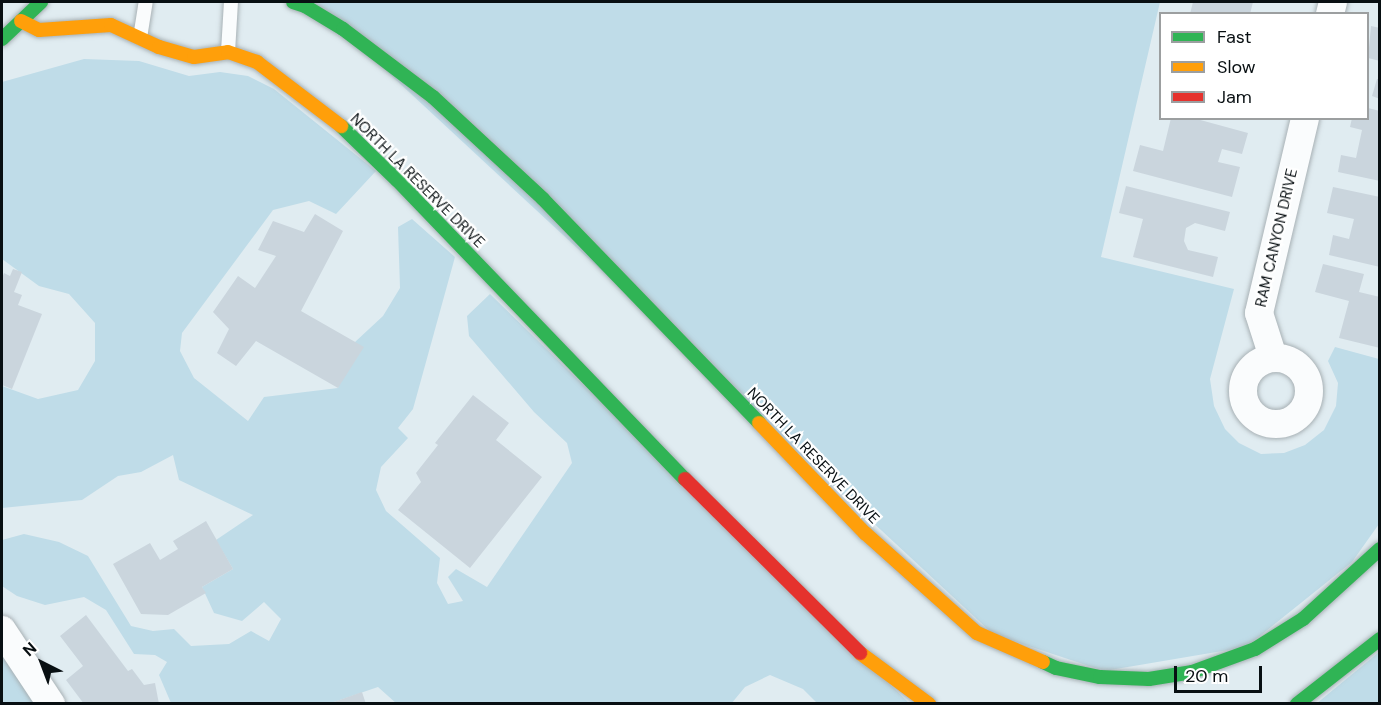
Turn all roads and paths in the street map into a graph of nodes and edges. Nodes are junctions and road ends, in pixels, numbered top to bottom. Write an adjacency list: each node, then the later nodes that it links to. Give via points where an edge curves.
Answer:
1 (41, 2): 5 (street)
2 (146, 2): 6 (lane)
3 (231, 2): 8 (lane)
4 (293, 2): 11 (street, NORTH LA RESERVE DRIVE, via 343,29 433,97 543,199 865,533 977,633 1056,668 1100,676 1149,679 1192,672 1255,650 1303,619)
5 (21, 21): 6 (street, NORTH LA RESERVE DRIVE, via 39,30 111,25); 7 (street)
6 (140, 38): 8 (street, NORTH LA RESERVE DRIVE, via 194,57)
7 (2, 39)
8 (228, 52): 15 (street, NORTH LA RESERVE DRIVE, via 257,62 348,132 663,457 864,657)
9 (1305, 120): 10 (street, RAM CANYON DRIVE, via 1259,313)
10 (1273, 357)
11 (1380, 549)
12 (2, 630): 14 (street)
13 (1380, 639): 16 (street)
14 (51, 704)
15 (929, 704)
16 (1297, 704)

